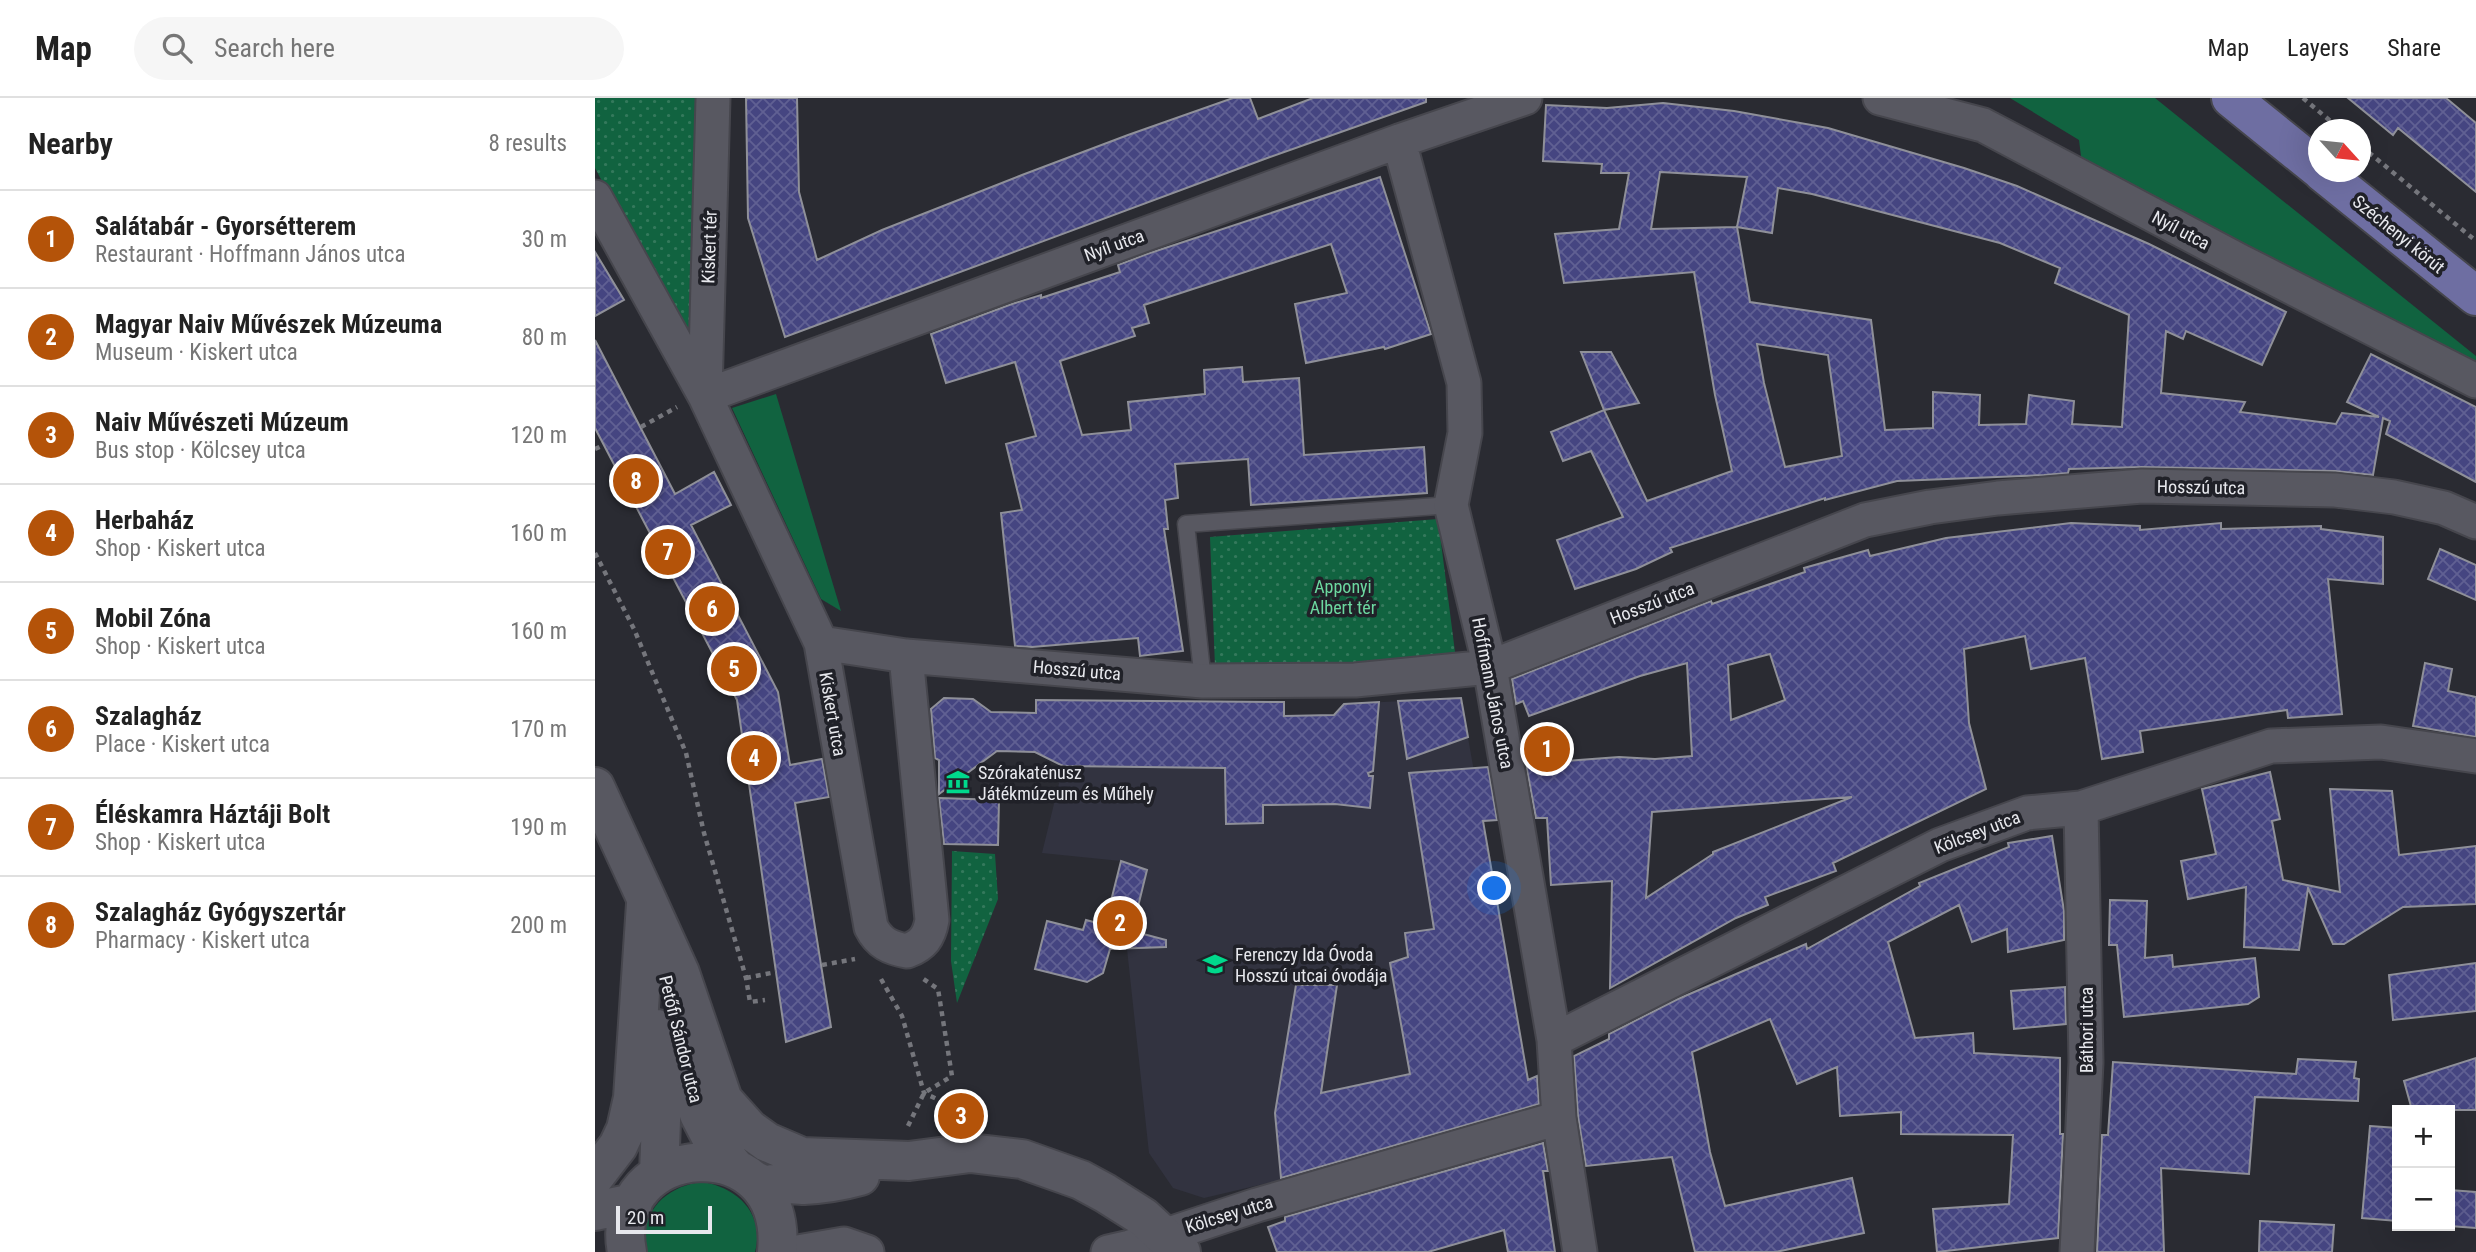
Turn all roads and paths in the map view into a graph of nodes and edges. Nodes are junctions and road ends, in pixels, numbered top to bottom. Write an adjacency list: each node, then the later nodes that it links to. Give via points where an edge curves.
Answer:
1 (713, 98): 15 (street, Kiskert tér)
2 (1525, 98): 7 (street, Nyíl utca)
3 (1880, 98): 14 (street, Nyíl utca, via 1983,125)
4 (2231, 98): 9 (main road, Széchenyi körút)
5 (2303, 98): 6 (path)
6 (2328, 119)
7 (1399, 141): 15 (street, Nyíl utca); 19 (street, Hoffmann János utca, via 1464,383 1465,433)
8 (2371, 154): 12 (path)
9 (2308, 160)
10 (2335, 182): 13 (main road, Széchenyi körút)
11 (595, 197): 15 (street, Kiskert utca)
12 (2476, 241)
13 (2476, 296)
14 (2476, 381)
15 (696, 398): 16 (path); 22 (street, Kiskert utca)
16 (641, 427)
17 (604, 445): 18 (path)
18 (595, 449)
19 (1451, 505): 24 (street, Hoffmann János utca); 25 (lane, via 1186,524)
20 (2476, 522): 24 (street, Hosszú utca, via 2444,508 2335,491 2142,486 1930,507 1865,520)
21 (595, 553): 35 (path, via 686,753)
22 (821, 643): 23 (street, Hosszú utca); 23 (street, Kiskert utca, via 871,927 876,938 907,951 924,942 932,920)
23 (907, 656): 25 (street, Hosszú utca)
24 (1490, 667): 25 (street, Hosszú utca, via 1355,680); 37 (street, Hoffmann János utca)
25 (1203, 681)
26 (2476, 756): 28 (street, Kölcsey utca, via 2381,742 2271,746)
27 (595, 787): 29 (street, Petőfi Sándor utca)
28 (2081, 808): 37 (street, Kölcsey utca, via 2027,813 1940,845); 54 (street, Báthori utca, via 2086,1062)
29 (646, 898): 41 (street, via 680,973 723,1100 735,1115 767,1142 802,1157); 42 (street, Petőfi Sándor utca, via 662,1095); 43 (street, Petőfi Sándor utca, via 699,1114 714,1143); 44 (street, via 633,1098 618,1146)
30 (857, 959): 31 (path)
31 (822, 965)
32 (875, 969): 38 (path, via 902,1016)
33 (775, 972): 35 (path)
34 (916, 974): 38 (path, via 938,989 952,1076)
35 (746, 978): 36 (path, via 750,1002)
36 (765, 1000)
37 (1554, 1040): 40 (street, Hoffmann János utca)
38 (923, 1093): 39 (path); 41 (path)
39 (977, 1118)
40 (1559, 1118): 47 (street, Kölcsey utca, via 1257,1205); 53 (street, Hoffmann János utca)
41 (907, 1147): 43 (street, via 835,1182 765,1186); 47 (street, Kölcsey utca, via 1023,1159 1081,1180 1143,1217)
42 (659, 1174): 43 (street, via 697,1161 717,1162); 45 (street)
43 (745, 1174): 49 (street, Petőfi Sándor utca, via 766,1196 775,1214)
44 (595, 1176)
45 (633, 1203): 46 (street); 48 (street, via 626,1222)
46 (595, 1211)
47 (1173, 1243): 52 (street)
48 (627, 1252)
49 (777, 1252)
50 (798, 1252): 51 (street, via 843,1244)
51 (867, 1252)
52 (1108, 1252)
53 (1580, 1252)
54 (2077, 1252)

